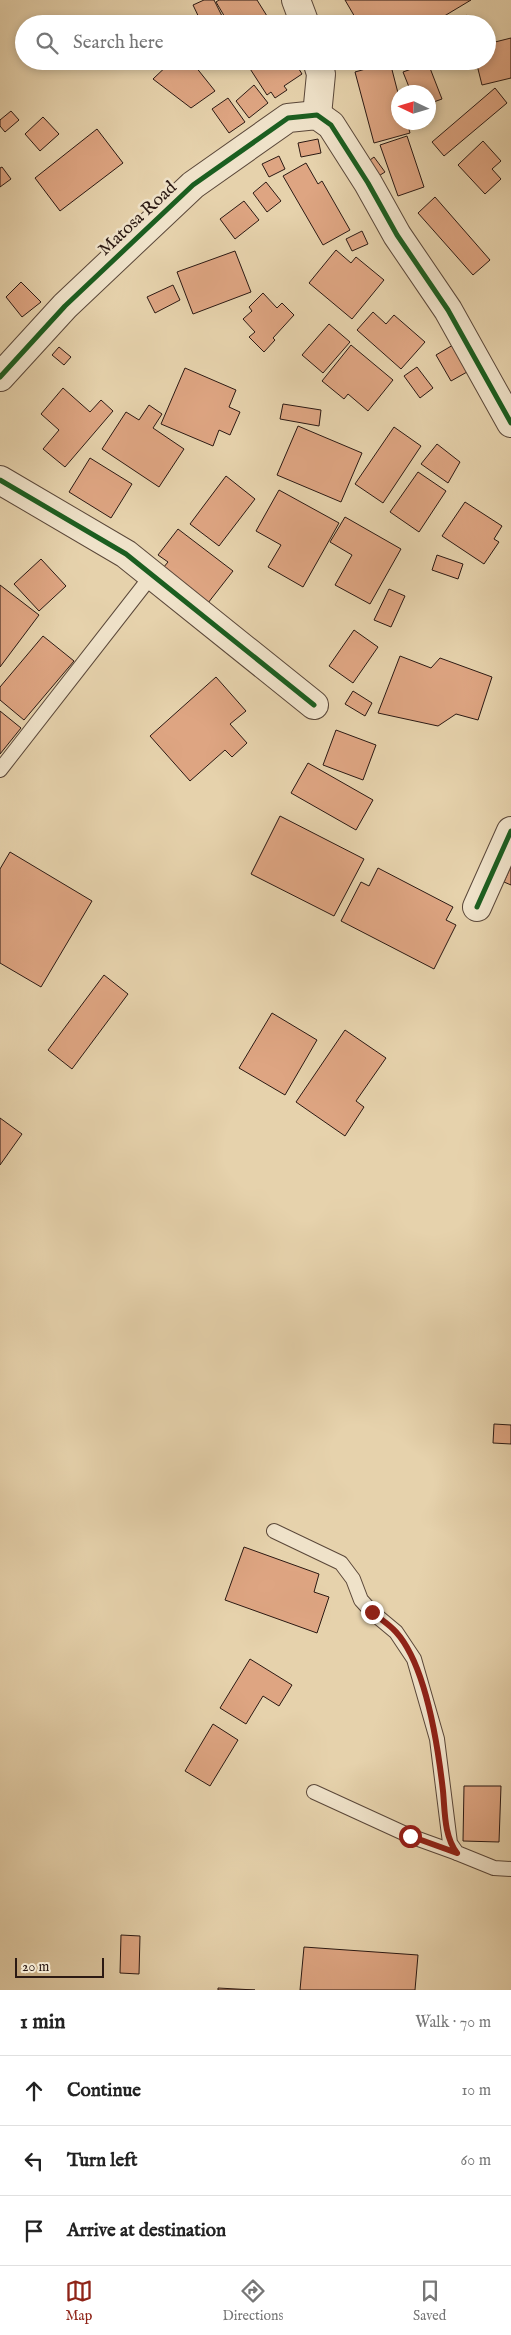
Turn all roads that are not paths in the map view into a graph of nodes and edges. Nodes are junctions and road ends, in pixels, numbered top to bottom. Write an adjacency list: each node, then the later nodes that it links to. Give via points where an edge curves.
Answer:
1 (296, 0): 2 (street)
2 (302, 15)
3 (320, 70): 4 (street)
4 (317, 115): 5 (street, Matosa Road, via 288,118 193,185 64,306); 6 (street, via 331,125 397,235 448,310)
5 (3, 370)
6 (511, 423)
7 (0, 480): 8 (street, via 126,554)
8 (152, 576): 9 (street); 10 (lane)
9 (314, 705)
10 (0, 770)
11 (511, 831): 12 (street)
12 (477, 907)
13 (274, 1531): 15 (lane, via 341,1564 353,1579 361,1600 396,1632 414,1659 437,1739 447,1828 450,1843)
14 (314, 1792): 15 (lane, via 410,1836)
15 (457, 1853): 16 (lane, via 494,1868)
16 (511, 1869)

